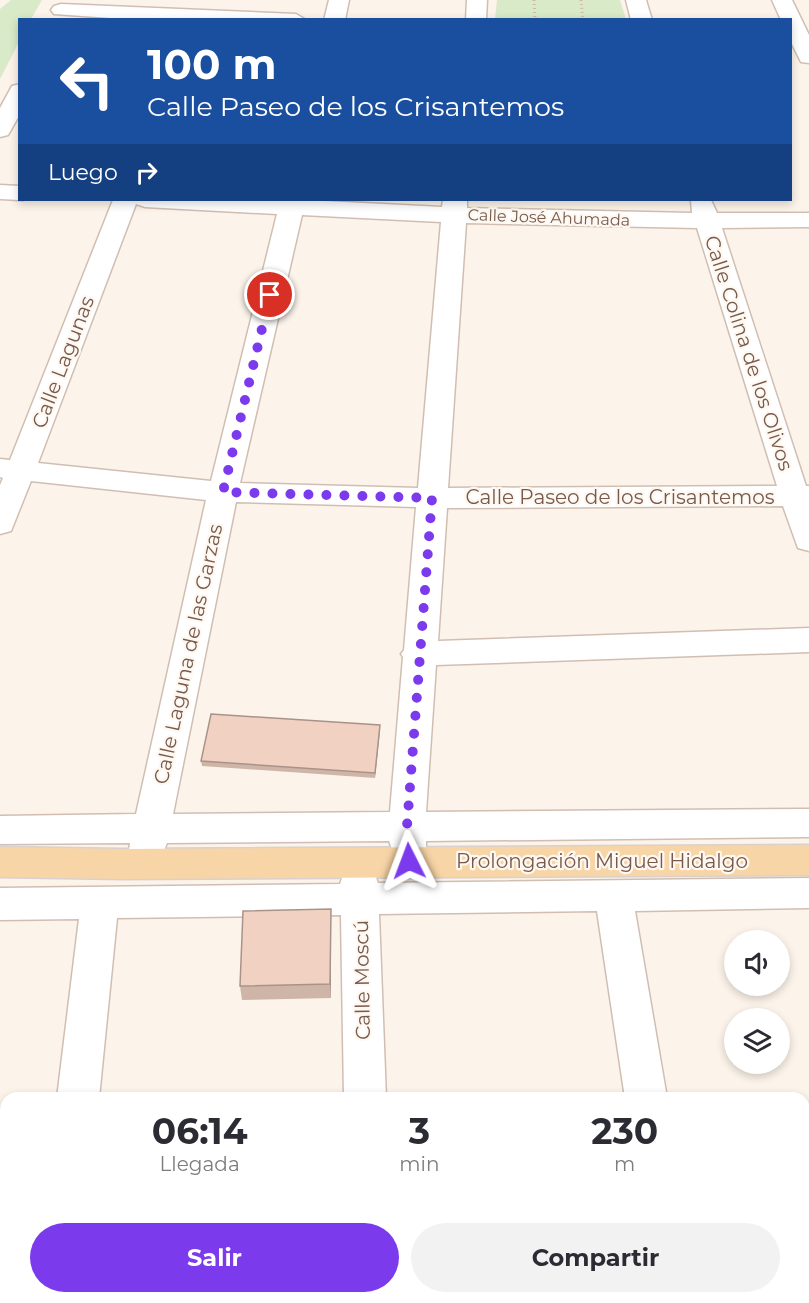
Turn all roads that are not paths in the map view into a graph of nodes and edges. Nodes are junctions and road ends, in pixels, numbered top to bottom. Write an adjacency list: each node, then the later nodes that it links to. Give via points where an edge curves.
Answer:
1 (339, 0): 8 (street)
2 (477, 0): 9 (street)
3 (636, 0): 10 (street)
4 (782, 0): 11 (street)
5 (61, 10): 6 (street)
6 (200, 12): 7 (street)
7 (272, 18)
8 (334, 18)
9 (476, 18)
10 (641, 18)
11 (799, 29): 12 (street)
12 (809, 57)
13 (18, 95): 14 (street)
14 (0, 130)
15 (0, 192): 16 (street)
16 (18, 193)
17 (125, 201): 23 (street, Calle Lagunas)
18 (182, 201): 19 (street, Calle José Ahumada)
19 (292, 204): 20 (street, Calle José Ahumada); 24 (street, Calle Laguna de las Garzas)
20 (454, 207): 21 (street, Calle José Ahumada); 26 (street)
21 (703, 210): 22 (street, Calle José Ahumada); 25 (street, Calle Colina de los Olivos)
22 (809, 220)
23 (10, 469): 24 (street, Calle Paseo de los Crisantemos); 27 (street, Calle Lagunas)
24 (223, 492): 26 (street, Calle Paseo de los Crisantemos); 34 (street, Calle Laguna de las Garzas)
25 (802, 496): 26 (street, Calle Paseo de los Crisantemos); 28 (street, Calle Colina de los Olivos)
26 (432, 498): 30 (street)
27 (0, 524)
28 (809, 541)
29 (809, 640): 30 (street)
30 (418, 654): 33 (street)
31 (809, 824): 33 (street)
32 (0, 830): 34 (street)
33 (408, 844): 34 (street); 35 (main road, Prolongación Miguel Hidalgo); 37 (main road, Prolongación Miguel Hidalgo)
34 (147, 846): 36 (main road, Prolongación Miguel Hidalgo); 37 (main road, Prolongación Miguel Hidalgo)
35 (809, 860)
36 (0, 862)
37 (359, 862): 40 (street, Calle Moscú)
38 (809, 893): 39 (street)
39 (614, 896): 40 (street); 45 (street)
40 (360, 900): 41 (street); 44 (street, Calle Moscú)
41 (100, 903): 42 (street); 43 (street)
42 (0, 904)
43 (79, 1092)
44 (365, 1092)
45 (645, 1092)

